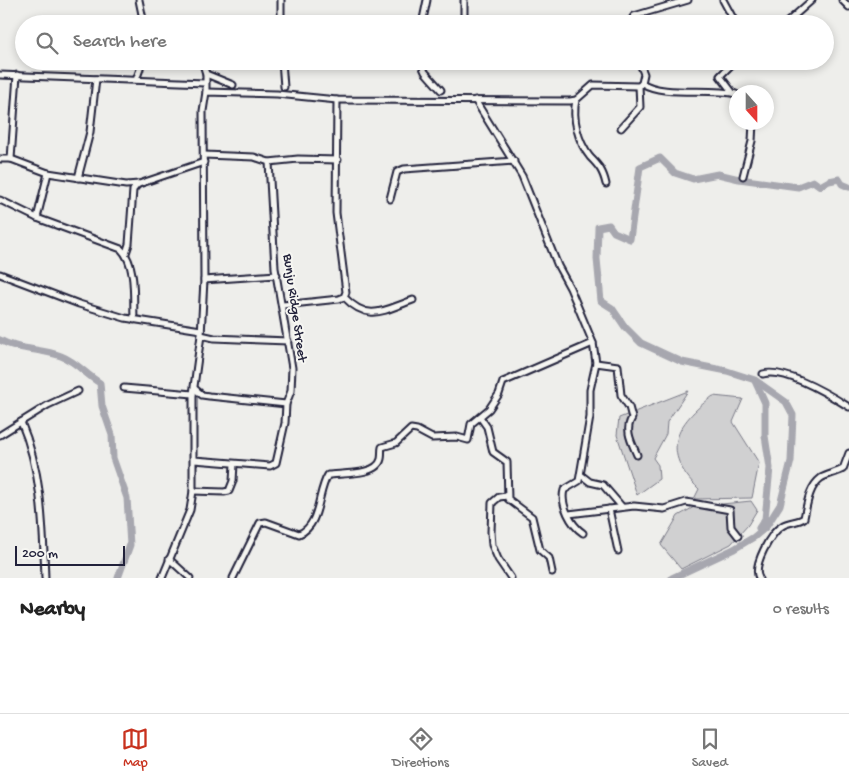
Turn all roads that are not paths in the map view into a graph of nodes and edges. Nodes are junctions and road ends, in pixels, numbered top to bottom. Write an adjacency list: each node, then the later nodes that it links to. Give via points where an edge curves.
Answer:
1 (139, 0): 10 (street)
2 (282, 0): 11 (street)
3 (427, 0): 12 (street)
4 (464, 0): 13 (street)
5 (688, 0): 14 (street)
6 (723, 0): 15 (street)
7 (812, 0): 16 (street)
8 (842, 0): 9 (street)
9 (849, 8)
10 (142, 15)
11 (281, 15)
12 (424, 15)
13 (464, 15)
14 (637, 15)
15 (731, 15)
16 (796, 15)
17 (140, 70): 27 (street)
18 (205, 70): 23 (street)
19 (283, 70): 31 (street)
20 (424, 70): 33 (street)
21 (642, 70): 29 (street)
22 (726, 70): 32 (street, via 720,76)
23 (206, 74): 28 (street); 30 (street)
24 (0, 75): 25 (street)
25 (17, 75): 26 (street); 43 (street)
26 (96, 79): 27 (street); 50 (street, via 90,132)
27 (136, 80): 28 (street)
28 (204, 83): 34 (street)
29 (641, 84): 35 (street, via 652,88); 38 (street, via 593,85); 39 (street, via 640,107)
30 (233, 85)
31 (284, 87)
32 (729, 87)
33 (441, 90)
34 (206, 92): 36 (street); 41 (street)
35 (729, 93)
36 (338, 100): 37 (street); 44 (street)
37 (475, 100): 38 (street); 45 (street)
38 (576, 100): 52 (street, via 575,119 580,140 602,168)
39 (621, 128)
40 (753, 130): 49 (street)
41 (204, 155): 46 (street); 47 (street)
42 (0, 159): 43 (street)
43 (11, 159): 48 (street)
44 (338, 160): 47 (street); 60 (street, via 336,214)
45 (514, 161): 53 (street, via 404,169 395,175); 66 (street)
46 (204, 162): 51 (street); 59 (street)
47 (269, 162): 58 (street, Bunju Ridge Street)
48 (48, 172): 50 (street); 55 (street)
49 (743, 176)
50 (78, 178): 51 (street)
51 (139, 184): 56 (street, via 133,190)
52 (606, 184)
53 (390, 198)
54 (0, 200): 55 (street)
55 (37, 218): 56 (street)
56 (126, 253): 63 (street, via 131,271)
57 (0, 274): 63 (street, via 79,304)
58 (277, 275): 59 (street); 62 (street, Bunju Ridge Street)
59 (204, 280): 64 (street)
60 (344, 297): 61 (street, via 358,309 378,313); 62 (street)
61 (413, 300)
62 (282, 305): 65 (street, Bunju Ridge Street)
63 (134, 320): 64 (street)
64 (201, 332): 65 (street, via 214,338); 71 (street)
65 (288, 341): 72 (street, Bunju Ridge Street, via 292,368 291,391)
66 (593, 343): 67 (street); 74 (street, via 503,382 499,394)
67 (596, 363): 78 (street, via 618,366 621,394 632,418 630,436); 81 (street)
68 (763, 374): 73 (street, via 776,372)
69 (124, 388): 71 (street)
70 (78, 391): 75 (street)
71 (194, 391): 72 (street, via 208,396); 79 (street)
72 (286, 404): 80 (street, Bunju Ridge Street, via 276,463 270,466)
73 (849, 407)
74 (480, 417): 83 (street, via 487,427 493,452 508,465); 95 (street, via 471,424 468,440 432,438 411,429 396,443 382,447 382,458 372,469 328,476 307,529 299,534 266,522 260,523)
75 (22, 422): 76 (street); 92 (street, via 38,473)
76 (0, 435)
77 (849, 453): 97 (street, via 843,469 821,478 815,485 804,518 778,528 758,562)
78 (638, 455)
79 (194, 460): 80 (street, Bunju Ridge Street); 82 (street)
80 (234, 464): 82 (street, via 229,491)
81 (581, 475): 84 (street, via 590,482 603,485); 86 (street, via 579,481 563,493)
82 (194, 491): 90 (street, via 190,510)
83 (507, 496): 91 (street, via 532,517 540,550 549,558); 96 (street, via 492,502 491,532 498,559)
84 (622, 507): 85 (street); 88 (street, via 664,509 686,502 726,508 731,512 731,527)
85 (609, 509): 86 (street); 89 (street)
86 (569, 514): 87 (street, via 572,525)
87 (583, 533)
88 (738, 536)
89 (618, 551)
90 (169, 559): 93 (street); 94 (street)
91 (552, 572)
92 (45, 578)
93 (162, 578)
94 (190, 578)
95 (233, 578)
96 (511, 578)
97 (759, 578)

